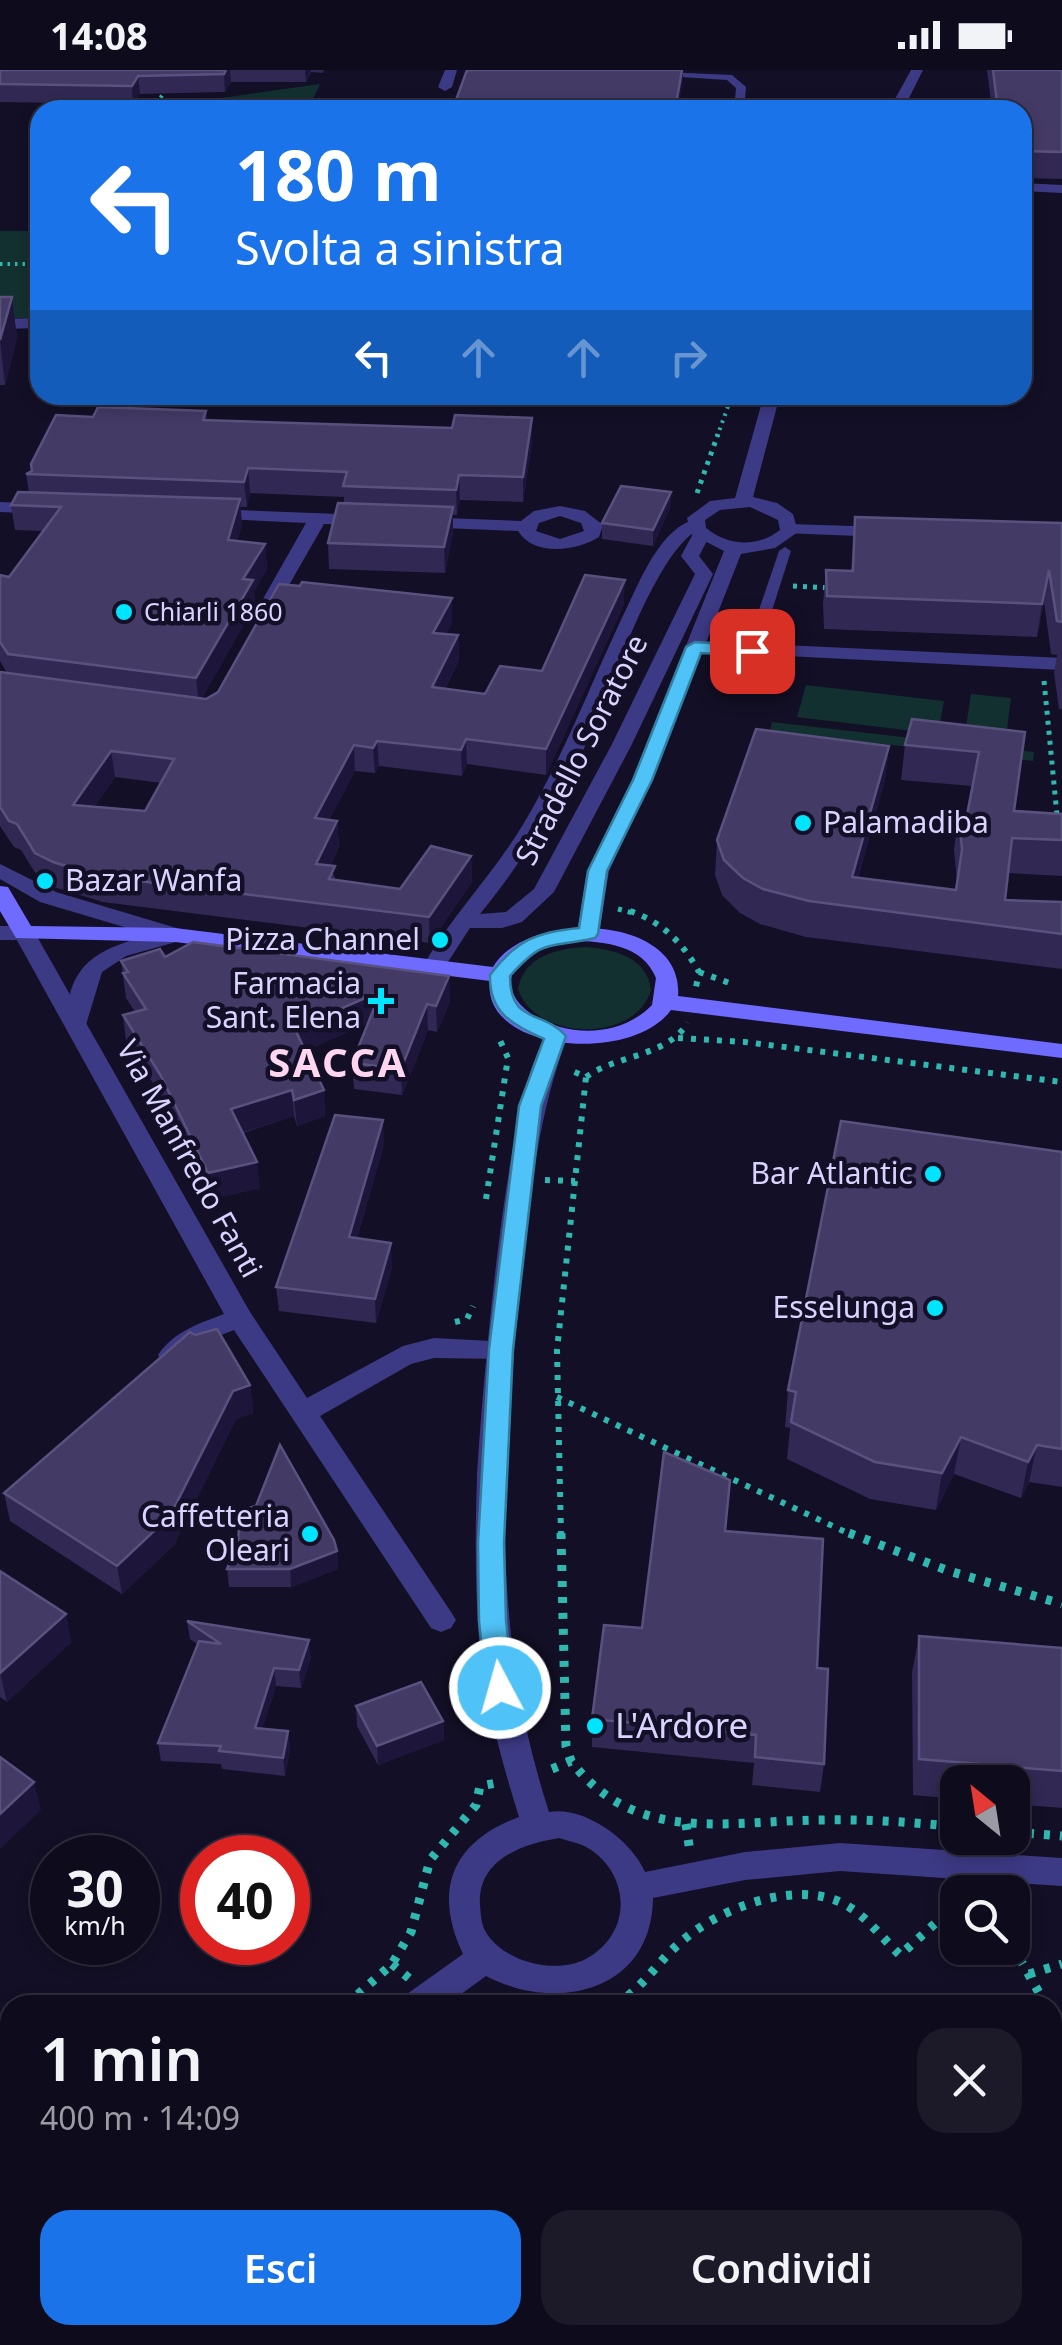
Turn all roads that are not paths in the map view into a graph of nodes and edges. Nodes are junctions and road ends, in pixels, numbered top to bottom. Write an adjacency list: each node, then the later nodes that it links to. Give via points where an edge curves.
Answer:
1 (451, 70): 4 (street)
2 (621, 70): 5 (lane, via 729,77 741,87)
3 (917, 70): 6 (street)
4 (444, 87)
5 (739, 100)
6 (901, 100)
7 (1032, 188): 8 (street)
8 (1062, 189)
9 (30, 323): 10 (street)
10 (0, 324)
11 (769, 405): 12 (street)
12 (743, 502): 18 (street, via 707,508); 19 (street, via 781,512)
13 (0, 507): 14 (street)
14 (60, 509)
15 (199, 514): 16 (street)
16 (318, 518): 17 (street); 25 (street)
17 (526, 526)
18 (694, 529): 21 (street); 23 (street, Stradello Soratore); 24 (street, Stradello Soratore)
19 (789, 529): 20 (street); 21 (street, via 774,543)
20 (913, 533)
21 (735, 547): 26 (street)
22 (786, 551): 27 (lane)
23 (690, 556): 24 (street, Stradello Soratore); 31 (street, Stradello Soratore, via 704,574 543,892 514,917)
24 (641, 595): 31 (street, Stradello Soratore, via 567,767 500,874)
25 (253, 633)
26 (695, 647): 27 (street); 33 (street, via 598,871)
27 (752, 651): 28 (street)
28 (1062, 664)
29 (0, 870): 34 (street, via 48,897)
30 (0, 892): 32 (main road)
31 (462, 920): 35 (street, Stradello Soratore)
32 (12, 933): 34 (main road); 38 (street, Via Manfredo Fanti)
33 (588, 934): 36 (main road, via 525,947); 37 (main road, via 649,953 667,976)
34 (175, 935): 35 (main road); 38 (street, via 118,952 90,970 78,992)
35 (434, 966): 36 (main road)
36 (500, 975): 39 (main road, via 500,996)
37 (665, 1002): 39 (main road, via 629,1031); 40 (main road)
38 (77, 1023): 41 (street, Via Manfredo Fanti)
39 (551, 1048): 42 (street, via 530,1106)
40 (1062, 1051)
41 (240, 1318): 43 (street, via 199,1334); 44 (street, Via Manfredo Fanti)
42 (501, 1349): 44 (street, via 434,1348 404,1356); 46 (street, via 493,1621 509,1737)
43 (145, 1377)
44 (304, 1412): 45 (street, Via Manfredo Fanti)
45 (441, 1620)
46 (537, 1824): 48 (street, via 602,1837 625,1859); 49 (street, via 494,1842 467,1876 464,1918)
47 (1062, 1872): 48 (street, via 840,1857 745,1866)
48 (639, 1887): 49 (street, via 635,1931 604,1967 556,1981 530,1979)
49 (486, 1956): 50 (street)
50 (433, 1995)

